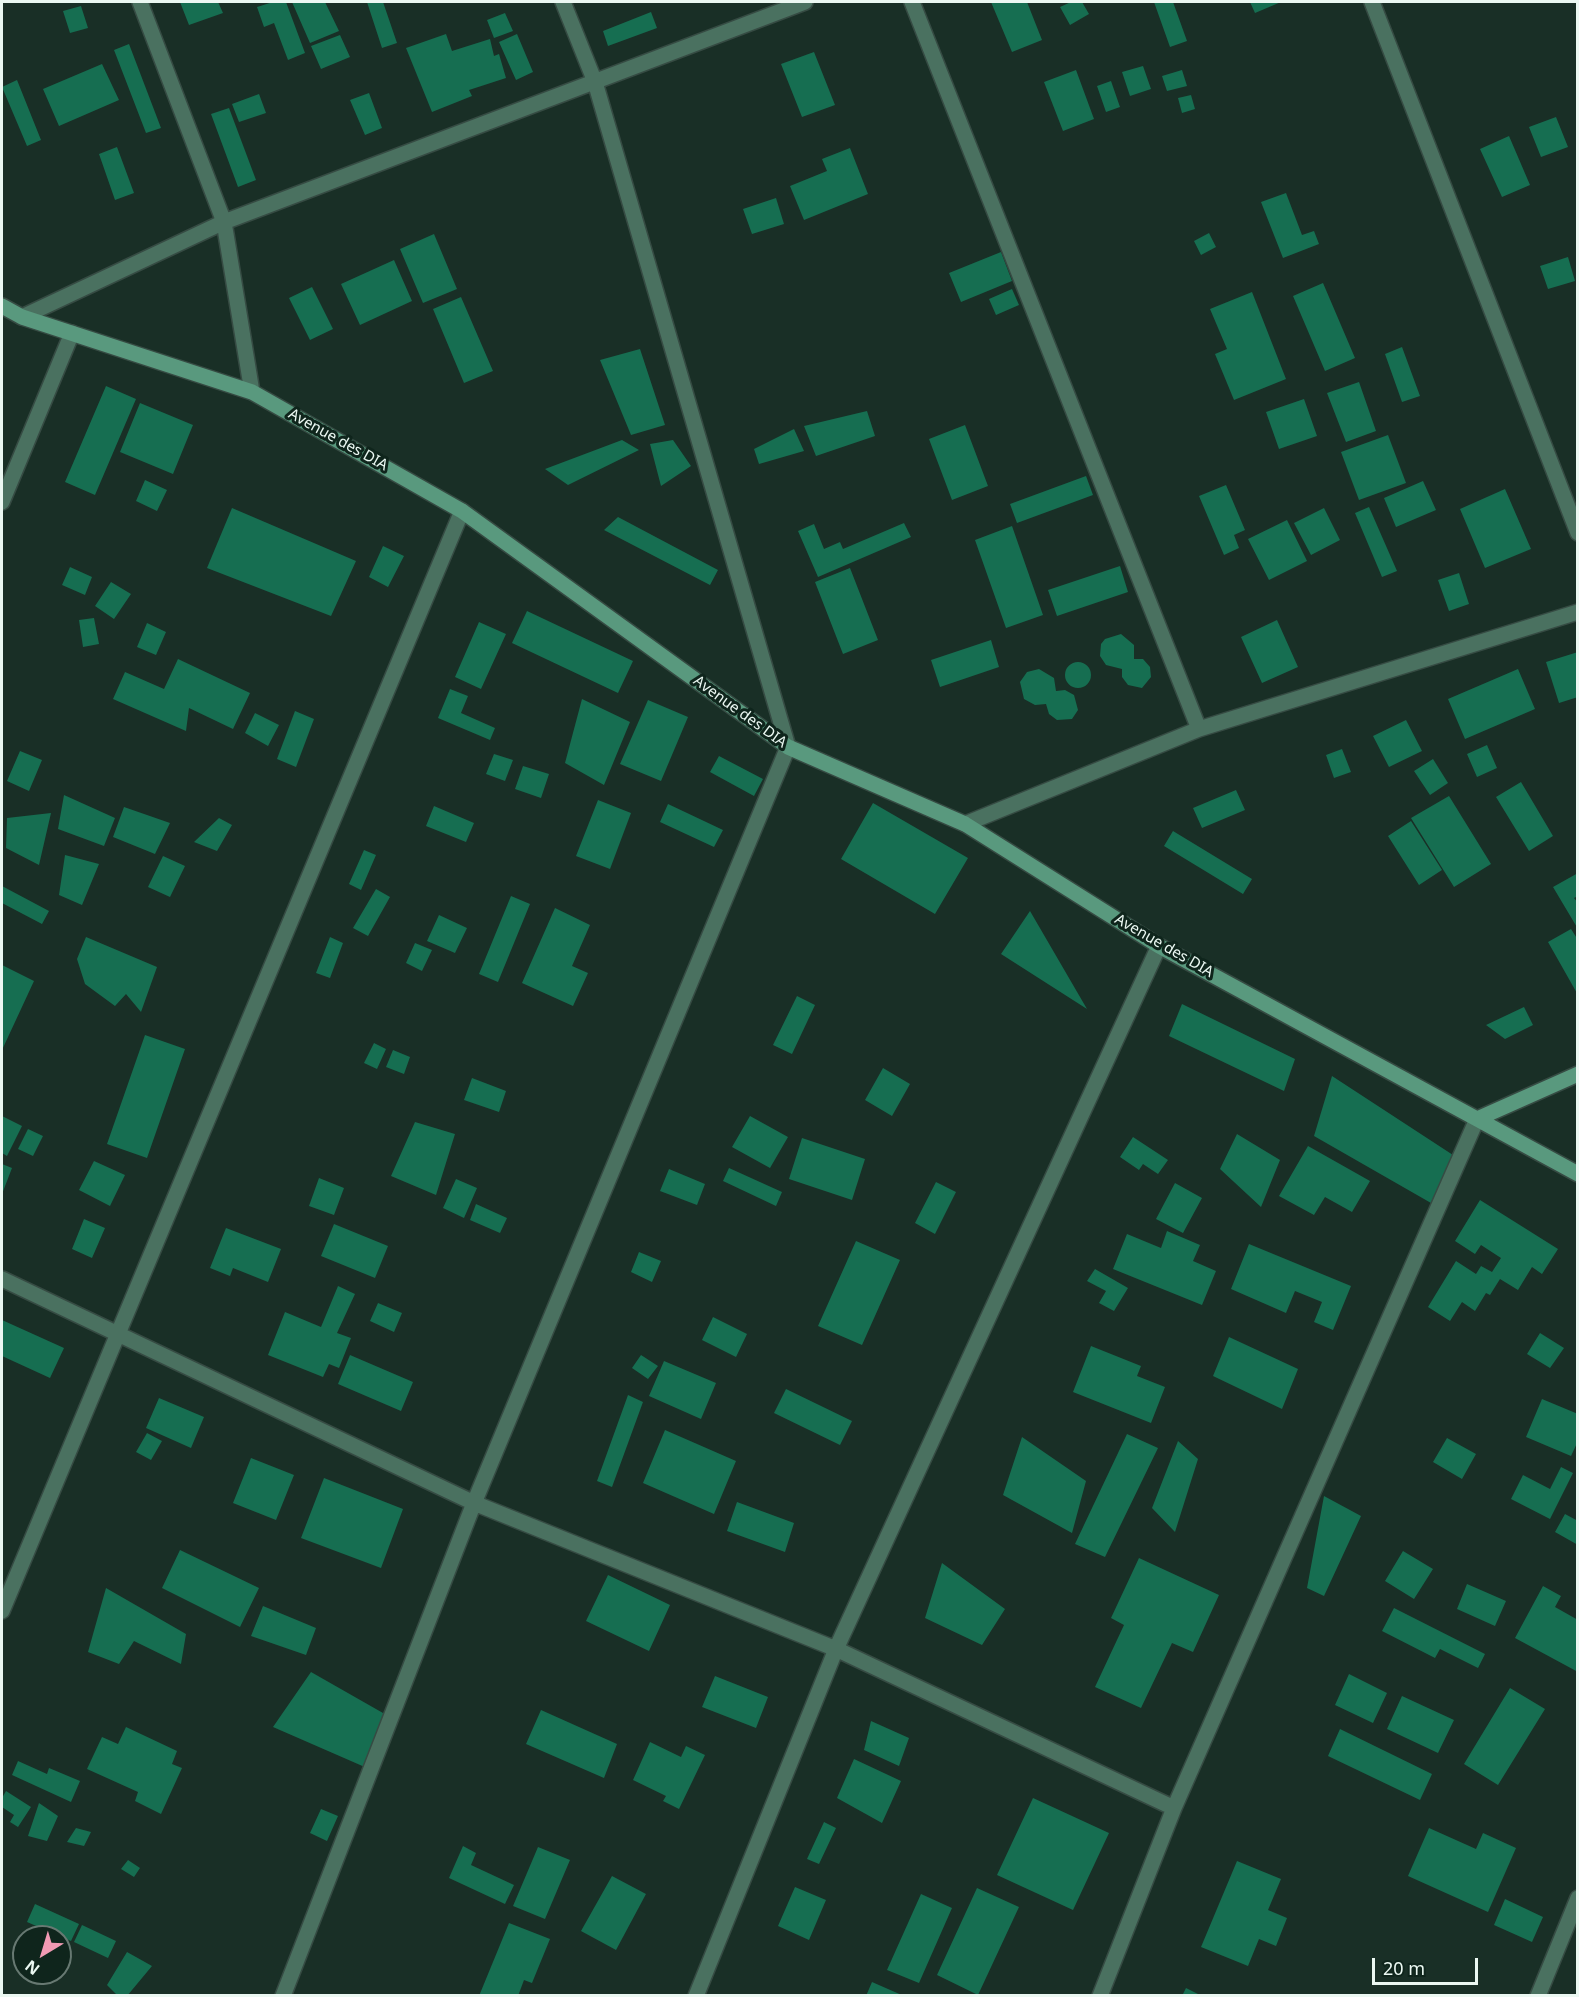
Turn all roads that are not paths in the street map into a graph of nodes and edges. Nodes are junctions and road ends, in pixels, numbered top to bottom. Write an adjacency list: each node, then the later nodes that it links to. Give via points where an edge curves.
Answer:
1 (140, 2): 7 (street)
2 (563, 2): 6 (street)
3 (805, 2): 6 (street)
4 (912, 2): 16 (street)
5 (1372, 2): 14 (street)
6 (595, 82): 7 (street); 17 (street)
7 (224, 222): 9 (street); 11 (street)
8 (2, 306): 9 (street, Avenue des DIA)
9 (21, 317): 10 (street, Avenue des DIA)
10 (72, 333): 11 (street, Avenue des DIA); 12 (street)
11 (252, 392): 13 (street, Avenue des DIA)
12 (2, 501)
13 (462, 510): 17 (street, Avenue des DIA); 24 (street)
14 (1578, 533)
15 (1578, 612): 16 (street)
16 (1199, 729): 18 (street)
17 (788, 747): 18 (street, Avenue des DIA); 25 (street)
18 (965, 824): 19 (street, Avenue des DIA)
19 (1159, 946): 21 (street, Avenue des DIA); 27 (street)
20 (1578, 1074): 21 (street)
21 (1477, 1119): 22 (street, Avenue des DIA); 28 (street)
22 (1578, 1174)
23 (2, 1279): 24 (street)
24 (118, 1332): 25 (street); 26 (street)
25 (474, 1503): 27 (street); 30 (street)
26 (2, 1611)
27 (836, 1649): 28 (street); 31 (street)
28 (1174, 1808): 32 (street)
29 (1578, 1898): 33 (street)
30 (283, 1995)
31 (696, 1995)
32 (1100, 1995)
33 (1538, 1995)

